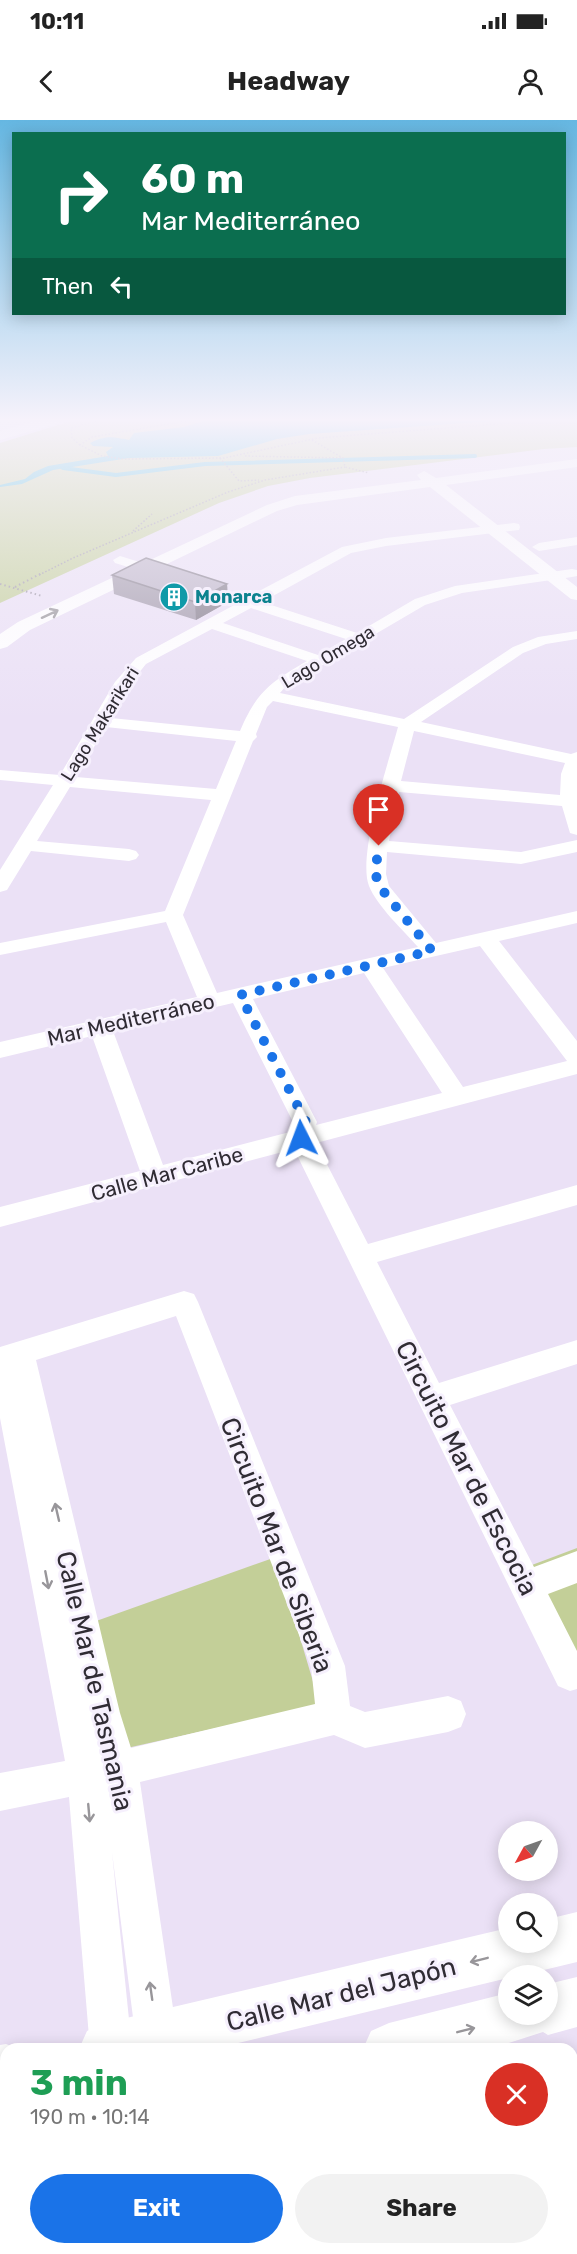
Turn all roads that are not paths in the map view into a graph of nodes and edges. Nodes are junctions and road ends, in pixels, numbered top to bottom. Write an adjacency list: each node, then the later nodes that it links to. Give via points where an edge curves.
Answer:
1 (246, 521): 10 (street)
2 (486, 521): 5 (street)
3 (505, 521): 4 (street)
4 (514, 527): 5 (street, Lago Makarikari); 7 (street)
5 (494, 528): 12 (street); 16 (street, Lago Makarikari, via 347,550)
6 (577, 541): 7 (street)
7 (539, 547): 11 (street)
8 (141, 550): 9 (street)
9 (116, 562): 10 (street)
10 (146, 568): 13 (street); 20 (street, one-way to 10, via 24,626)
11 (574, 575): 12 (street, Lago Omega)
12 (553, 576): 15 (street); 19 (street, Lago Omega, via 435,596)
13 (177, 578)
14 (229, 595): 16 (street)
15 (577, 595)
16 (249, 602): 17 (street, Lago Makarikari); 19 (street)
17 (210, 623): 21 (street); 23 (street, Lago Makarikari, via 141,661 123,682)
18 (577, 635): 24 (street, via 543,640 518,650)
19 (358, 638): 21 (street, Lago Omega)
20 (0, 643)
21 (320, 660): 22 (street, Lago Omega, via 279,684)
22 (269, 695): 24 (street); 25 (street, Lago Omega, via 259,706)
23 (100, 722): 25 (street); 28 (street, Lago Makarikari)
24 (407, 724): 26 (street); 29 (street)
25 (249, 737): 30 (street, Lago Omega)
26 (576, 758): 31 (street, via 569,777)
27 (0, 776): 28 (street)
28 (64, 782): 30 (street); 33 (street, Lago Makarikari)
29 (392, 786): 31 (street); 34 (street)
30 (221, 795): 38 (street, Lago Omega)
31 (569, 801): 32 (street)
32 (577, 829)
33 (25, 845): 36 (street); 37 (street, Lago Makarikari)
34 (379, 846): 35 (street, via 521,858); 42 (street, via 375,872 379,886)
35 (577, 846)
36 (129, 855)
37 (0, 886)
38 (173, 915): 41 (street); 45 (street)
39 (577, 917): 40 (street, Mar Mediterráneo)
40 (485, 939): 42 (street, Mar Mediterráneo); 48 (street)
41 (0, 949)
42 (432, 951): 43 (street, Mar Mediterráneo)
43 (370, 965): 44 (street, Mar Mediterráneo); 50 (street)
44 (240, 995): 45 (street, Mar Mediterráneo); 51 (street, via 306,1122)
45 (210, 1002): 46 (street, Mar Mediterráneo)
46 (100, 1027): 47 (street, Mar Mediterráneo); 52 (street)
47 (0, 1050)
48 (577, 1057)
49 (577, 1066): 50 (street, Calle Mar Caribe)
50 (457, 1097): 51 (street, Calle Mar Caribe)
51 (301, 1138): 52 (street, Calle Mar Caribe); 55 (street, Circuito Mar de Escocia)
52 (155, 1177): 54 (street, Calle Mar Caribe)
53 (577, 1195): 55 (street)
54 (0, 1217)
55 (362, 1256): 58 (street, Circuito Mar de Escocia)
56 (577, 1352): 58 (street)
57 (8, 1356): 63 (street, Circuito Mar de Siberia, via 184,1302 328,1666); 64 (street, Calle Mar de Tasmania, one-way to 57); 65 (street, Calle Mar de Tasmania, one-way to 65)
58 (432, 1398): 60 (street, Circuito Mar de Escocia)
59 (577, 1567): 60 (street)
60 (526, 1586): 61 (street, Circuito Mar de Escocia, via 570,1674)
61 (577, 1672)
62 (448, 1714): 63 (street, via 364,1730)
63 (334, 1717): 64 (street)
64 (120, 1769): 65 (street); 72 (street, Calle Mar de Tasmania, one-way to 64)
65 (86, 1776): 66 (street); 71 (street, Calle Mar de Tasmania, one-way to 71)
66 (0, 1791)
67 (577, 1937): 73 (street, Calle Mar del Japón, one-way to 73)
68 (577, 2002): 69 (street)
69 (558, 2007)
70 (498, 2021): 74 (street, one-way to 70)
71 (127, 2043)
72 (128, 2043)
73 (144, 2043)
74 (412, 2043)

